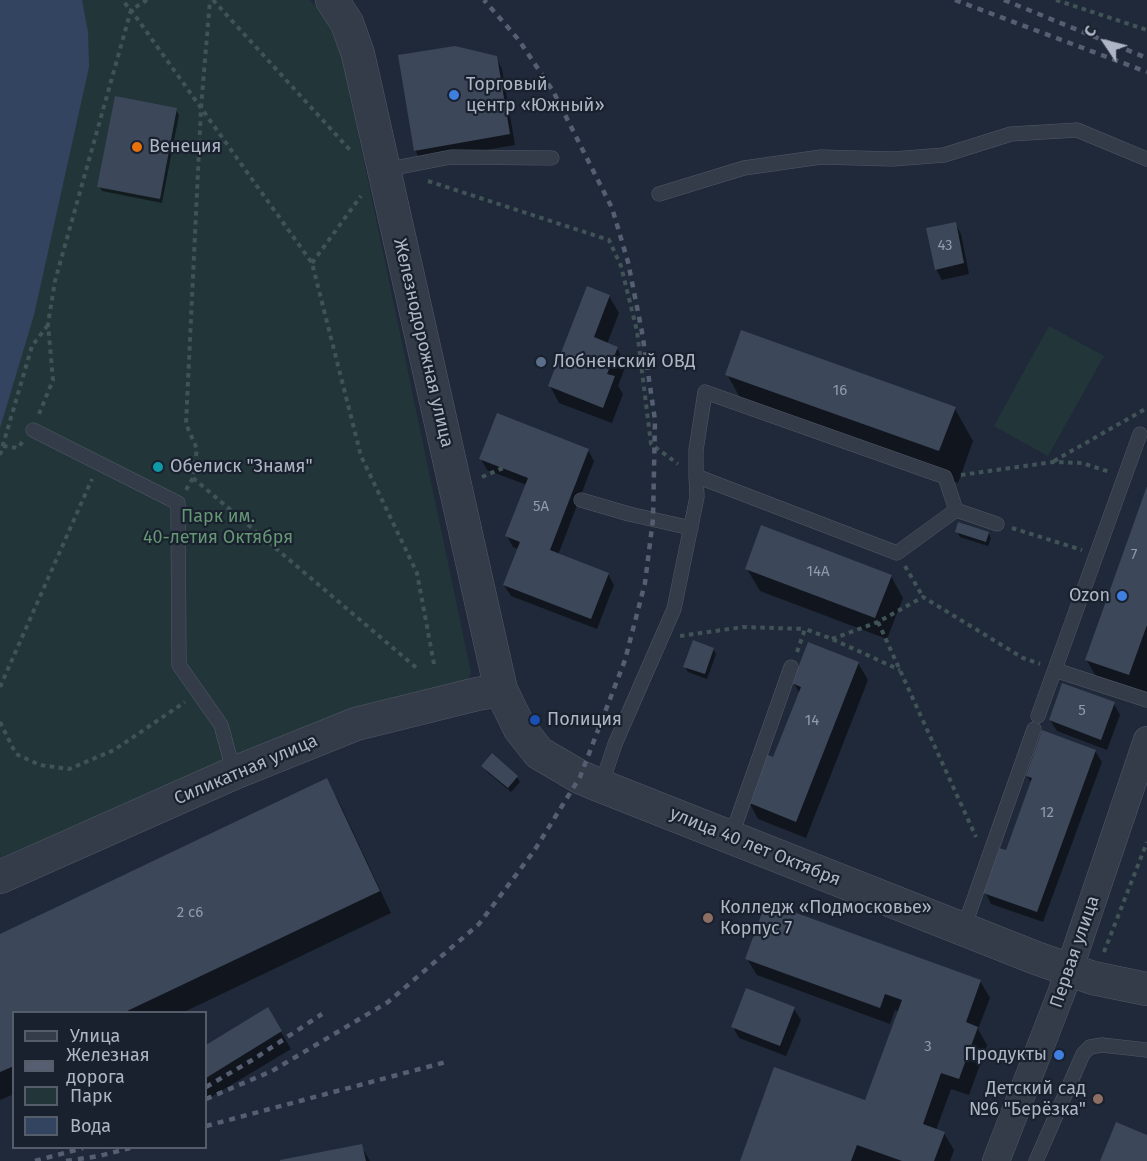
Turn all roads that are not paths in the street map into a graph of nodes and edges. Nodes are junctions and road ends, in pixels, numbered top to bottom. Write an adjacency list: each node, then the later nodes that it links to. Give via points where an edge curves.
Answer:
1 (332, 0): 4 (street, Железнодорожная улица, via 347,23 358,54)
2 (552, 158): 4 (lane, via 451,157)
3 (1147, 159): 5 (lane, via 1077,130 1011,134 944,155 893,159 821,157 744,168)
4 (384, 170): 15 (street, Железнодорожная улица)
5 (659, 194)
6 (33, 430): 18 (lane, via 178,503 179,665 221,725)
7 (1140, 434): 14 (lane)
8 (696, 476): 10 (lane, via 897,553); 10 (lane, via 705,392 945,477); 12 (lane)
9 (581, 500): 12 (lane)
10 (956, 510): 11 (lane)
11 (997, 524)
12 (692, 528): 19 (lane, via 674,609 615,744)
13 (791, 667): 20 (lane)
14 (1056, 670): 16 (lane); 22 (lane)
15 (501, 690): 18 (street, Силикатная улица, via 356,724); 19 (street, улица 40 лет Октября, via 520,729 539,753)
16 (1147, 700)
17 (1147, 740): 23 (street, Первая улица)
18 (234, 772): 21 (street, Силикатная улица)
19 (601, 786): 20 (street, улица 40 лет Октября)
20 (731, 837): 22 (street, улица 40 лет Октября)
21 (0, 877)
22 (963, 930): 23 (street, улица 40 лет Октября)
23 (1081, 974): 24 (street, улица 40 лет Октября); 26 (street, Первая улица)
24 (1147, 989)
25 (1147, 1050): 27 (lane, via 1102,1045 1090,1047 1083,1054)
26 (996, 1161)
27 (1036, 1161)

